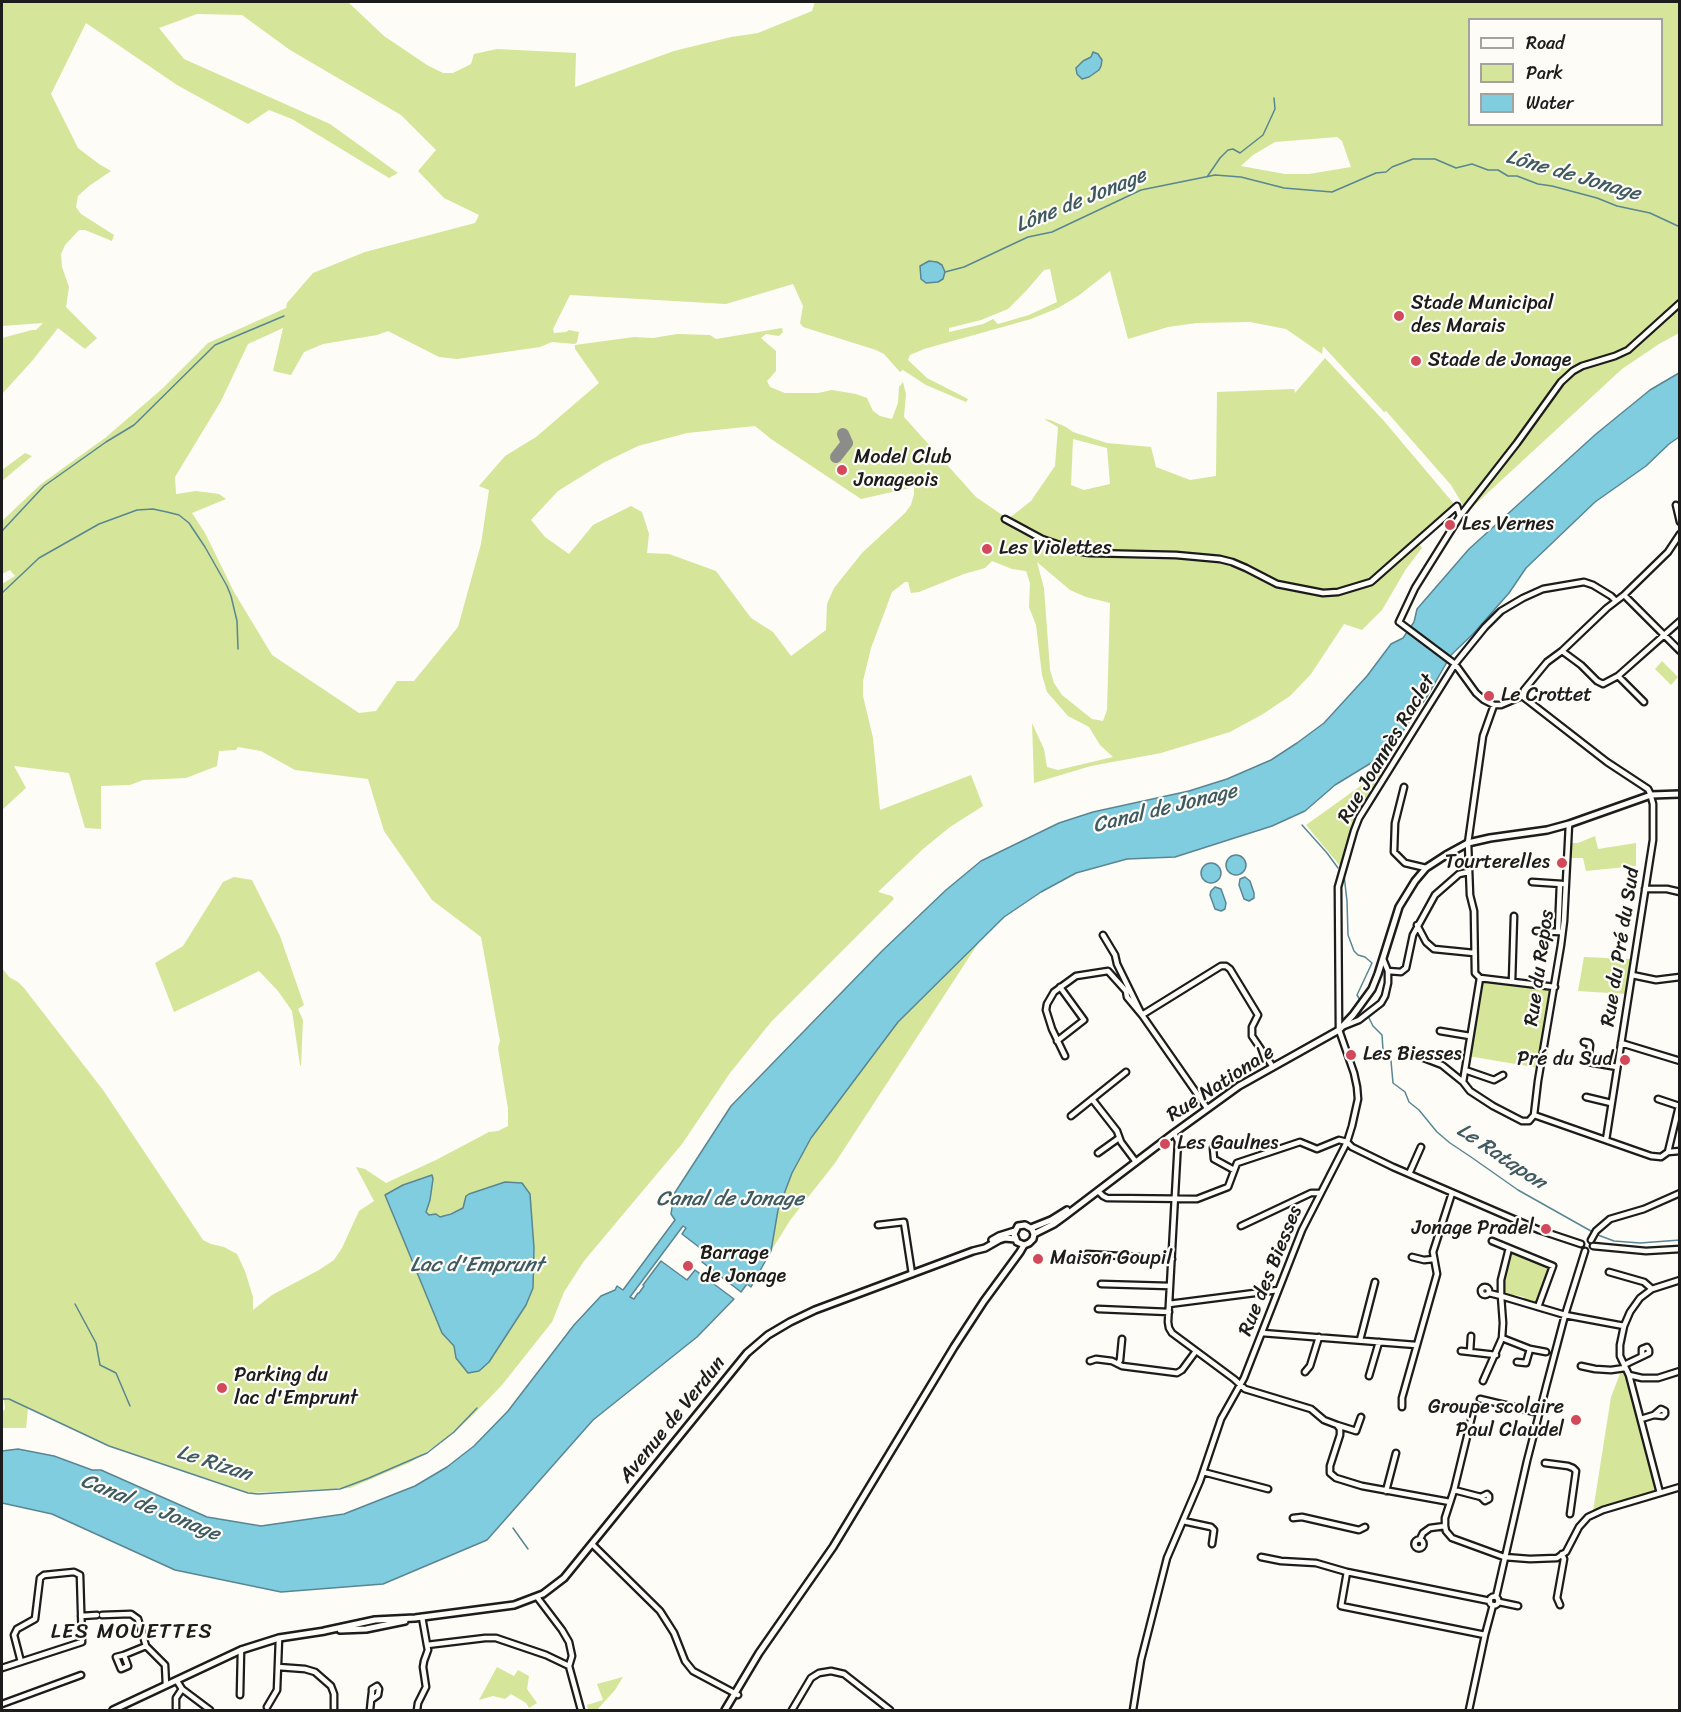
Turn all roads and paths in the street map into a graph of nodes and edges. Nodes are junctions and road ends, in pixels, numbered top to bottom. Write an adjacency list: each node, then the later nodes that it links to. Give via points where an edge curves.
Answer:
1 (1680, 303): 3 (street, via 1628,350 1582,366 1566,378)
2 (1676, 506): 5 (street)
3 (1460, 516): 4 (street, via 1457,506 1371,582 1323,594 1276,584 1232,562 1176,555 1077,552 1042,540); 13 (street, via 1415,588 1399,622)
4 (1005, 519)
5 (1680, 522)
6 (1680, 534): 7 (street, via 1668,552)
7 (1624, 595): 8 (street); 10 (street)
8 (1616, 601): 11 (street); 13 (street, Rue Joannès Raclet, via 1584,582 1543,590 1501,611)
9 (1680, 621): 10 (street)
10 (1665, 634): 12 (street); 14 (street)
11 (1562, 651): 14 (street, via 1603,684); 15 (street, via 1547,662)
12 (1680, 651)
13 (1455, 664): 17 (street, via 1476,693); 44 (street, Rue Joannès Raclet, via 1354,831 1338,887)
14 (1618, 676): 16 (street)
15 (1522, 696): 17 (street); 20 (street)
16 (1644, 702)
17 (1494, 705): 22 (street, via 1483,736)
18 (1404, 787): 23 (street, via 1395,823 1394,852 1405,862)
19 (1680, 794): 20 (main road, Rue Nationale)
20 (1651, 795): 21 (main road, Rue Nationale); 27 (street, Rue du Pré du Sud, via 1653,840)
21 (1569, 824): 22 (main road, Rue Nationale); 26 (street, Rue du Repos)
22 (1468, 843): 23 (main road, Rue Nationale); 24 (street)
23 (1426, 868): 35 (main road, Rue Nationale, via 1399,907)
24 (1468, 872): 30 (street, via 1459,874 1435,895); 34 (street, via 1474,911)
25 (1532, 882): 26 (street)
26 (1563, 884): 32 (street, Rue du Repos)
27 (1645, 889): 28 (street); 37 (street, Rue du Pré du Sud)
28 (1680, 892)
29 (1514, 916): 40 (street)
30 (1418, 925): 34 (street, via 1434,949); 36 (street, via 1406,968 1401,972)
31 (1536, 931): 32 (street)
32 (1561, 932): 42 (street, Rue du Repos)
33 (1103, 935): 43 (street)
34 (1474, 953): 39 (street, via 1475,973)
35 (1383, 959): 36 (street); 44 (main road, Rue Nationale, via 1372,988)
36 (1388, 971): 44 (street, Rue Nationale, via 1381,1004)
37 (1632, 975): 38 (street, via 1656,980); 49 (street, Rue du Pré du Sud)
38 (1680, 977)
39 (1480, 978): 40 (street); 46 (street)
40 (1512, 982): 42 (street)
41 (1060, 987): 43 (street, via 1076,976 1108,971); 47 (street, via 1049,998 1046,1010); 47 (street, via 1084,1020)
42 (1555, 987): 64 (street, Rue du Repos)
43 (1142, 1015): 53 (street, via 1226,966 1258,1015 1252,1036); 63 (street)
44 (1341, 1028): 53 (main road, Rue Nationale); 69 (street, Rue des Biesses, via 1358,1099)
45 (1440, 1031): 46 (street)
46 (1470, 1036): 55 (street)
47 (1057, 1041): 51 (street)
48 (1584, 1042): 54 (street, via 1590,1045 1588,1062)
49 (1621, 1043): 52 (street); 54 (street, Rue du Pré du Sud)
50 (1416, 1055): 58 (street, via 1442,1065)
51 (1065, 1056)
52 (1680, 1061)
53 (1273, 1067): 63 (main road, Rue Nationale)
54 (1617, 1067): 62 (street, Rue du Pré du Sud)
55 (1465, 1070): 57 (street, via 1494,1080); 58 (street)
56 (1126, 1072): 60 (street)
57 (1503, 1075)
58 (1463, 1082): 64 (street, via 1470,1091 1522,1121 1529,1121)
59 (1586, 1097): 62 (street)
60 (1092, 1099): 65 (street); 67 (street)
61 (1658, 1099): 73 (street, via 1679,1106)
62 (1611, 1103): 68 (street, Rue du Pré du Sud)
63 (1207, 1108): 66 (main road, Rue Nationale)
64 (1534, 1115): 68 (street)
65 (1071, 1116)
66 (1174, 1132): 75 (main road, Rue Nationale); 82 (street, via 1178,1141)
67 (1119, 1138): 74 (street); 75 (street)
68 (1606, 1140): 73 (street, via 1651,1156)
69 (1347, 1142): 76 (street, via 1339,1140 1317,1149 1293,1143 1237,1163); 77 (street); 80 (street, Rue des Biesses)
70 (1420, 1147): 77 (street)
71 (1214, 1148): 76 (street, via 1214,1159)
72 (1680, 1151): 73 (street)
73 (1668, 1152)
74 (1098, 1153)
75 (1136, 1162): 78 (main road, Rue Nationale)
76 (1234, 1170): 82 (street, via 1228,1187 1197,1199)
77 (1409, 1174): 79 (street)
78 (1098, 1191): 82 (street, via 1107,1198); 85 (main road, Rue Nationale, via 1053,1224)
79 (1452, 1192): 90 (street); 99 (street, via 1432,1252)
80 (1320, 1193): 84 (street, via 1311,1193); 107 (street, Rue des Biesses)
81 (1680, 1193): 87 (street, via 1610,1219)
82 (1175, 1199): 98 (street)
83 (878, 1225): 101 (street, via 904,1222)
84 (1241, 1226)
85 (1032, 1230): 86 (main road, via 1023,1225); 89 (main road, via 1031,1241)
86 (1015, 1231): 89 (main road); 94 (main road, Avenue de Verdun)
87 (1593, 1236): 90 (street); 91 (street)
88 (1492, 1241): 92 (street)
89 (1019, 1242): 94 (main road, Avenue de Verdun, via 1005,1238); 194 (main road, via 1010,1264 954,1347 833,1547 759,1653)
90 (1581, 1244): 95 (street)
91 (1593, 1246): 93 (street, via 1646,1251); 95 (street)
92 (1509, 1248): 109 (street); 111 (street, via 1553,1266)
93 (1680, 1249)
94 (973, 1251): 101 (main road, Avenue de Verdun)
95 (1585, 1251): 114 (street)
96 (1088, 1254): 98 (street)
97 (1413, 1257): 99 (street)
98 (1172, 1259): 105 (street)
99 (1434, 1259): 123 (street, via 1437,1274)
100 (1609, 1272): 106 (street)
101 (912, 1274): 166 (main road, Avenue de Verdun, via 807,1314 757,1343)
102 (1680, 1280): 106 (street)
103 (1375, 1282): 121 (street)
104 (1101, 1284): 105 (street)
105 (1170, 1286): 110 (street)
106 (1652, 1288): 115 (street, via 1640,1298)
107 (1278, 1290): 110 (street); 116 (street, Rue des Biesses)
108 (1489, 1293): 109 (street)
109 (1501, 1296): 111 (street); 119 (street)
110 (1169, 1304): 113 (street)
111 (1538, 1307): 114 (street)
112 (1098, 1309): 113 (street)
113 (1169, 1312): 125 (street, via 1172,1334)
114 (1565, 1315): 115 (street); 144 (street)
115 (1624, 1326): 135 (street, via 1620,1345)
116 (1262, 1333): 118 (street); 141 (street, Rue des Biesses)
117 (1471, 1336): 127 (street)
118 (1319, 1337): 121 (street); 137 (street)
119 (1502, 1338): 124 (street); 129 (street)
120 (1122, 1339): 133 (street)
121 (1360, 1340): 122 (street)
122 (1379, 1342): 123 (street); 139 (street)
123 (1416, 1345): 143 (street)
124 (1530, 1349): 128 (street); 132 (street, via 1526,1363)
125 (1196, 1351): 133 (street, via 1177,1373); 141 (street)
126 (1461, 1351): 127 (street)
127 (1470, 1352): 129 (street)
128 (1546, 1352)
129 (1496, 1354): 140 (street)
130 (1642, 1356): 135 (street)
131 (1089, 1361): 133 (street)
132 (1517, 1362)
133 (1118, 1364)
134 (1581, 1366): 135 (street, via 1611,1370)
135 (1624, 1366): 138 (street)
136 (1680, 1371): 138 (street, via 1658,1377)
137 (1305, 1372)
138 (1629, 1375): 148 (street)
139 (1369, 1376)
140 (1483, 1382)
141 (1240, 1385): 149 (street, via 1311,1409); 152 (street, Rue des Biesses, via 1223,1413)
142 (1480, 1400): 144 (street)
143 (1402, 1407)
144 (1539, 1413): 170 (street)
145 (1654, 1415): 148 (street)
146 (1472, 1416): 155 (street)
147 (1361, 1417): 149 (street, via 1356,1431)
148 (1641, 1419): 157 (street)
149 (1337, 1425): 156 (street, via 1340,1435 1330,1466 1332,1476)
150 (1396, 1453): 156 (street)
151 (1545, 1463): 160 (street, via 1576,1471)
152 (1203, 1472): 154 (street); 162 (street, Rue des Biesses)
153 (1679, 1488): 157 (street)
154 (1268, 1489)
155 (1454, 1490): 158 (street); 159 (street)
156 (1386, 1491): 159 (street)
157 (1660, 1493): 168 (street, via 1588,1517)
158 (1481, 1497)
159 (1450, 1502): 163 (street)
160 (1570, 1514)
161 (1293, 1518): 164 (street, via 1359,1530)
162 (1184, 1521): 167 (street, via 1211,1527); 212 (street, Rue des Biesses, via 1167,1558 1141,1660)
163 (1444, 1526): 165 (street, via 1430,1528); 170 (street, via 1452,1538)
164 (1365, 1527)
165 (1420, 1539)
166 (592, 1544): 172 (main road, Avenue de Verdun, via 564,1578); 194 (street, via 660,1611 693,1671)
167 (1212, 1544)
168 (1562, 1554): 170 (street, via 1557,1558); 175 (street, via 1557,1598)
169 (1261, 1557): 171 (street, via 1316,1563)
170 (1504, 1557): 173 (street)
171 (1347, 1572): 174 (street); 179 (street, via 1341,1606)
172 (537, 1598): 178 (main road, Avenue de Verdun, via 514,1605); 186 (street, via 569,1642)
173 (1498, 1599): 174 (street, via 1492,1597); 176 (street)
174 (1491, 1603): 179 (street)
175 (1560, 1605)
176 (1518, 1606)
177 (81, 1616): 182 (street, via 131,1614 138,1619); 185 (street, via 82,1642); 185 (street, via 80,1575 74,1572 40,1578 35,1619 14,1635)
178 (418, 1618): 180 (main road, Avenue de Verdun, via 369,1621); 181 (street)
179 (1485, 1635): 213 (street)
180 (279, 1638): 183 (main road, Avenue de Verdun); 187 (street)
181 (427, 1645): 186 (street, via 496,1638); 206 (street, via 423,1667 426,1687)
182 (146, 1646): 184 (street); 191 (street, via 165,1665)
183 (241, 1650): 190 (main road, Avenue de Verdun); 193 (street)
184 (124, 1654)
185 (21, 1662): 188 (street)
186 (569, 1666): 196 (street)
187 (278, 1667): 199 (street, via 277,1690); 204 (street, via 315,1672 331,1686)
188 (2, 1668)
189 (81, 1675): 197 (street)
190 (177, 1681): 191 (main road, Avenue de Verdun); 192 (street)
191 (166, 1685): 201 (main road, Avenue de Verdun)
192 (182, 1689): 202 (street, via 176,1698); 203 (street)
193 (240, 1695)
194 (736, 1695): 209 (main road)
195 (371, 1700): 205 (street)
196 (577, 1700): 207 (street); 208 (street)
197 (8, 1702): 198 (street); 200 (street)
198 (2, 1704)
199 (267, 1707)
200 (10, 1710)
201 (113, 1710)
202 (176, 1710)
203 (210, 1710)
204 (333, 1710)
205 (370, 1710)
206 (417, 1710)
207 (574, 1710)
208 (581, 1710)
209 (725, 1710)
210 (792, 1710): 211 (street, via 811,1678 831,1671 844,1674)
211 (890, 1710)
212 (1133, 1710)
213 (1469, 1710)

